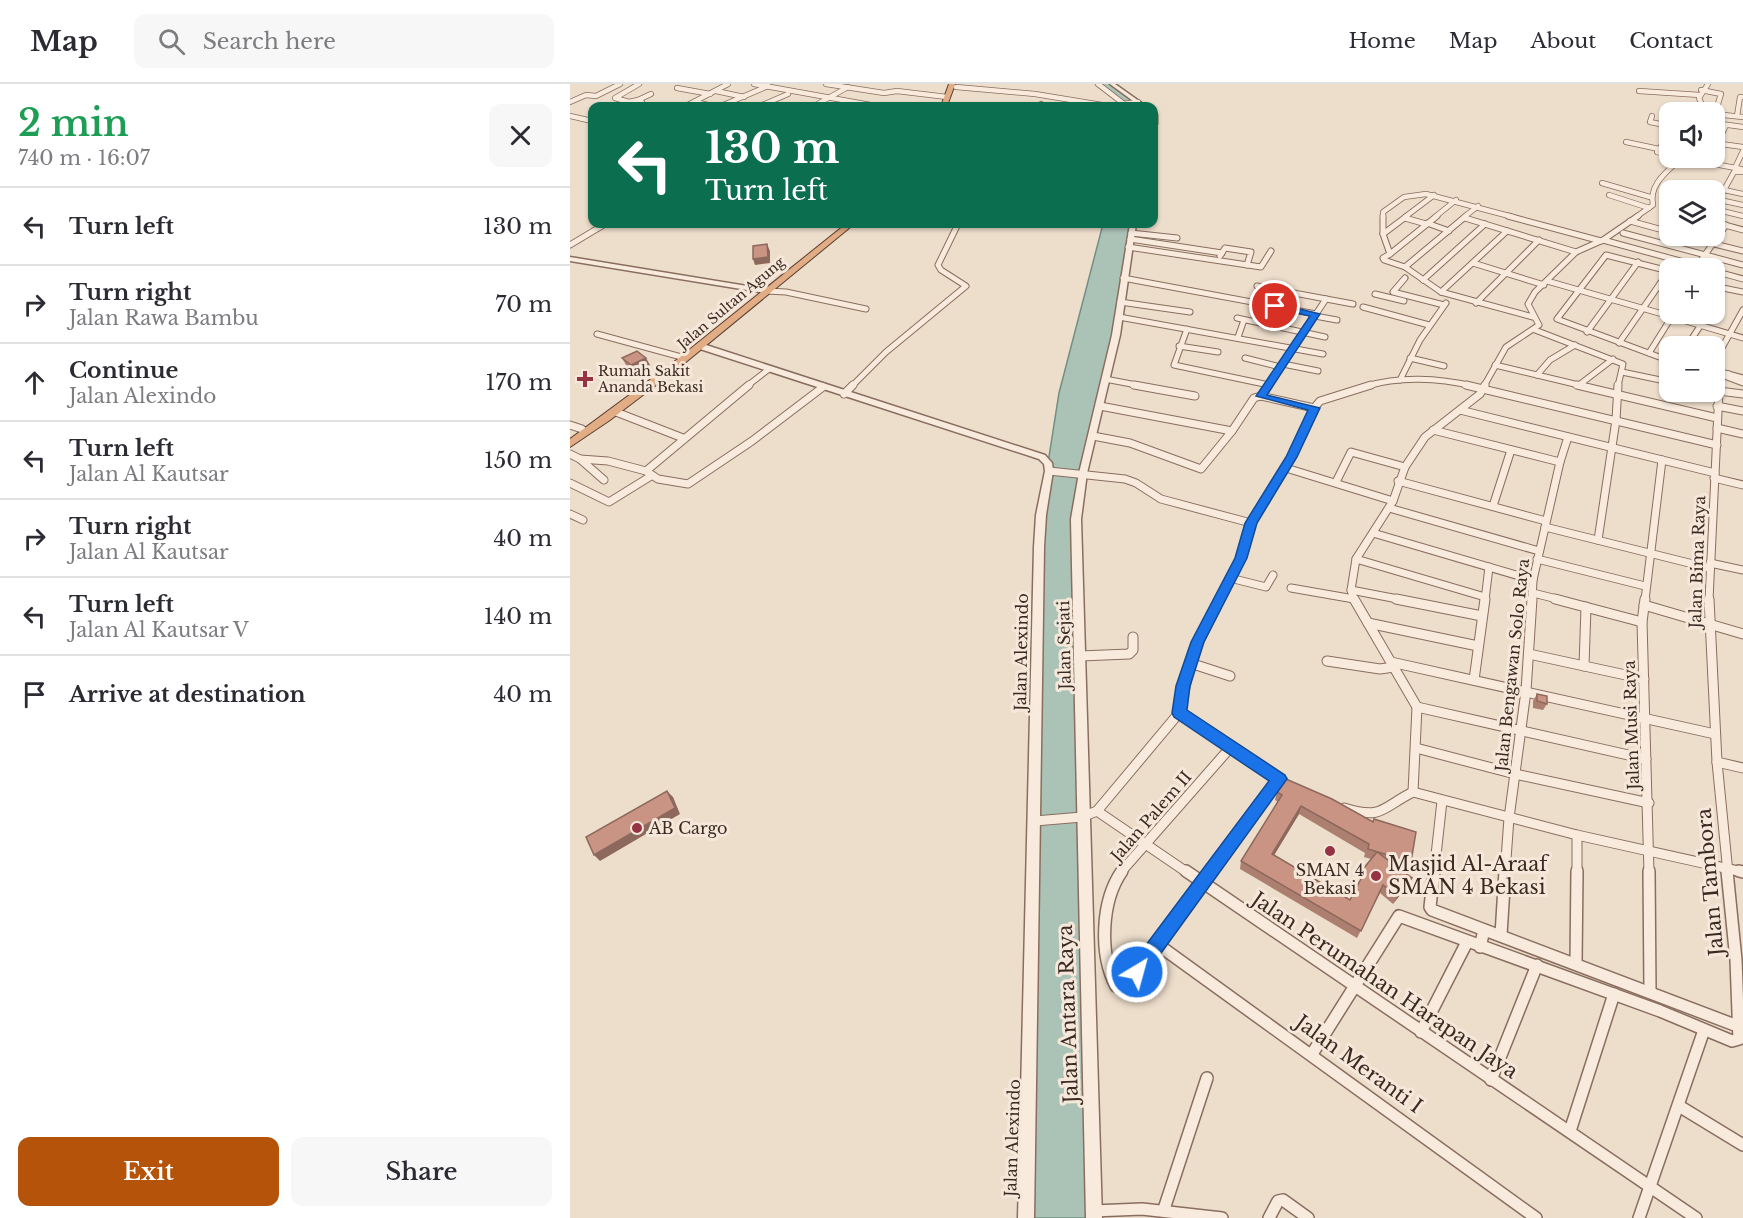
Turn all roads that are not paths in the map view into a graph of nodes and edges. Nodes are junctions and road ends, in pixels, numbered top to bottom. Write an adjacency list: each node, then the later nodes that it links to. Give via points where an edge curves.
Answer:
1 (620, 84): 24 (street, via 596,96 584,95)
2 (639, 84): 23 (street, via 615,98)
3 (726, 84): 13 (street)
4 (754, 84): 10 (street)
5 (826, 84): 8 (street)
6 (1111, 84): 11 (street); 35 (street)
7 (1708, 84): 15 (street)
8 (849, 85): 21 (street); 22 (street, via 884,93)
9 (955, 85): 22 (highway); 32 (highway); 33 (street)
10 (769, 86): 20 (street); 21 (street)
11 (1100, 86): 34 (street)
12 (677, 88): 17 (street)
13 (716, 91): 17 (street); 20 (street)
14 (1639, 91): 15 (street)
15 (1700, 92): 36 (street); 37 (street, via 1721,95)
16 (651, 94): 23 (street)
17 (711, 94): 26 (street)
18 (788, 94): 28 (street)
19 (1743, 96): 41 (street)
20 (744, 97): 27 (street)
21 (829, 97): 29 (street); 30 (street)
22 (947, 97): 31 (highway)
23 (638, 100): 25 (street)
24 (570, 102)
25 (642, 102)
26 (695, 102)
27 (732, 102)
28 (769, 102)
29 (821, 102)
30 (855, 102)
31 (945, 102)
32 (952, 102)
33 (1084, 102)
34 (1123, 102)
35 (1136, 102)
36 (1698, 102)
37 (1719, 102)
38 (1725, 115): 41 (street)
39 (570, 116): 43 (street)
40 (1652, 116): 44 (street, via 1650,122)
41 (1737, 116): 42 (street)
42 (1743, 117)
43 (588, 120)
44 (1659, 124)
45 (1726, 125): 46 (street)
46 (1743, 127)
47 (1626, 142): 49 (street)
48 (1725, 145): 50 (street)
49 (1659, 149): 51 (street)
50 (1743, 149): 54 (street)
51 (1659, 153)
52 (1725, 166): 54 (street)
53 (1672, 168): 62 (street, via 1652,189)
54 (1735, 168): 55 (street)
55 (1743, 171): 57 (street, via 1734,172)
56 (1602, 183): 62 (street)
57 (1725, 188)
58 (1725, 190): 59 (street)
59 (1743, 194)
60 (1434, 195): 63 (street); 70 (street); 88 (street, via 1412,194 1390,205 1382,214)
61 (1609, 195): 67 (street)
62 (1650, 197): 67 (street, via 1653,205)
63 (1456, 200): 66 (street); 74 (street)
64 (1725, 201): 65 (street)
65 (1743, 205)
66 (1478, 206): 71 (street); 72 (street)
67 (1649, 208): 73 (street)
68 (1725, 212): 69 (street)
69 (1743, 216)
70 (1405, 218): 74 (street); 88 (street)
71 (1465, 218): 75 (street); 84 (street)
72 (1528, 221): 86 (street); 92 (street)
73 (1629, 221): 76 (street); 92 (street)
74 (1426, 224): 84 (street); 101 (street)
75 (1485, 224): 85 (street); 118 (street)
76 (1637, 224): 82 (street); 87 (street)
77 (1726, 225): 83 (street)
78 (598, 228): 94 (street)
79 (840, 228): 126 (highway, Jalan Sultan Agung)
80 (956, 228): 191 (street, via 938,265 966,286 886,352)
81 (1132, 228): 90 (street, Jalan Sejati)
82 (1659, 229)
83 (1743, 230)
84 (1449, 231): 111 (street)
85 (1507, 231): 86 (street); 108 (street)
86 (1514, 233): 91 (street)
87 (1623, 233): 93 (street); 102 (street)
88 (1383, 234): 101 (street)
89 (1178, 238): 90 (street)
90 (1130, 240): 100 (street); 105 (street); 115 (street, Jalan Sejati)
91 (1539, 240): 99 (street); 113 (street)
92 (1602, 240): 93 (street); 99 (street)
93 (1612, 243): 103 (street)
94 (570, 245)
95 (1711, 246): 102 (street)
96 (1721, 246): 98 (street)
97 (1271, 251): 109 (street, via 1263,267)
98 (1743, 251)
99 (1576, 252): 119 (street)
100 (1222, 253): 105 (street); 109 (street, via 1226,248 1252,252)
101 (1390, 254): 111 (street, via 1383,259)
102 (1706, 255): 104 (street); 110 (street)
103 (1667, 258)
104 (1704, 258)
105 (1218, 260): 109 (street)
106 (570, 261): 126 (street)
107 (1638, 262): 112 (street); 121 (street, via 1606,255); 128 (street)
108 (1473, 263): 113 (street); 124 (street)
109 (1247, 265)
110 (1743, 265)
111 (1405, 267): 118 (street)
112 (1659, 268)
113 (1507, 273): 119 (street); 131 (street)
114 (1725, 274): 117 (street)
115 (1123, 278): 130 (street, Jalan Sejati); 140 (street)
116 (1405, 278): 133 (street, via 1393,292)
117 (1743, 279)
118 (1423, 280): 124 (street)
119 (1547, 281): 121 (street); 142 (street, via 1528,304)
120 (1257, 286): 129 (street)
121 (1579, 288): 128 (street); 152 (street, via 1557,319)
122 (1659, 288): 135 (street)
123 (1725, 288): 125 (street)
124 (1441, 292): 131 (street)
125 (1743, 292)
126 (760, 293): 136 (street, via 786,292); 164 (highway, Jalan Sultan Agung)
127 (1375, 294): 133 (street)
128 (1612, 298): 135 (street); 152 (street)
129 (1326, 299): 132 (street); 140 (street)
130 (1120, 302): 139 (street); 141 (street, Jalan Sejati)
131 (1476, 303): 142 (street)
132 (1353, 304)
133 (1443, 306): 148 (street)
134 (1363, 307): 148 (street)
135 (1644, 307): 138 (street); 160 (street)
136 (866, 309)
137 (1743, 310): 153 (street)
138 (1659, 311)
139 (1190, 312)
140 (1315, 315): 145 (street); 151 (street)
141 (1119, 317): 150 (street); 182 (street, Jalan Sejati)
142 (1533, 317): 149 (street)
143 (1237, 318): 144 (street)
144 (1245, 320): 151 (street); 156 (street)
145 (1337, 320)
146 (1667, 324): 166 (street)
147 (1701, 324): 153 (street); 155 (street)
148 (1429, 325): 170 (street)
149 (1537, 327): 161 (street); 173 (street, via 1506,347)
150 (1187, 329): 156 (street); 162 (street)
151 (1304, 332): 157 (street); 163 (street)
152 (1587, 332): 160 (street)
153 (1729, 333): 158 (street); 159 (street)
154 (597, 334): 164 (street)
155 (1693, 336)
156 (1238, 337): 163 (street)
157 (1325, 337)
158 (1743, 337)
159 (1725, 341)
160 (1619, 343): 166 (street)
161 (1575, 345): 171 (street); 180 (street, via 1550,360)
162 (1179, 346): 165 (street); 186 (street, via 1174,364)
163 (1295, 348): 167 (street); 172 (street)
164 (692, 350): 175 (street, via 714,350); 202 (highway, Jalan Sultan Agung); 207 (highway, Jalan Sultan Agung)
165 (1218, 352)
166 (1649, 353): 168 (street)
167 (1323, 354)
168 (1659, 357)
169 (1245, 358): 172 (street)
170 (1410, 358): 174 (street); 183 (street)
171 (1613, 359): 177 (street, via 1623,364); 187 (street)
172 (1281, 365): 176 (street); 186 (street)
173 (1495, 365): 180 (street); 189 (street)
174 (1444, 366)
175 (769, 369): 188 (street); 214 (street)
176 (1318, 371)
177 (1622, 372): 184 (street); 192 (street)
178 (1725, 373): 179 (street)
179 (1729, 374): 181 (street); 185 (street, via 1728,379)
180 (1536, 375): 187 (street)
181 (1743, 378)
182 (1105, 379): 194 (street); 197 (street, Jalan Sejati)
183 (1400, 380): 189 (street, via 1436,379); 199 (street, via 1323,400)
184 (1659, 380)
185 (1743, 383)
186 (1269, 385): 195 (street)
187 (1579, 385): 192 (street)
188 (823, 387): 191 (street); 226 (street, via 689,483)
189 (1484, 388): 200 (street); 204 (street)
190 (1725, 392): 193 (street)
191 (844, 394): 225 (street, via 1042,457)
192 (1616, 394): 203 (street); 204 (street)
193 (1743, 394)
194 (1195, 396)
195 (1261, 396): 199 (street); 208 (street, via 1254,398)
196 (1718, 402): 198 (street, Jalan Bima Raya)
197 (1100, 406): 208 (street); 211 (street, Jalan Sejati)
198 (1717, 406): 201 (street); 203 (street, Jalan Bima Raya)
199 (1314, 408): 224 (street)
200 (1460, 410): 209 (street); 213 (street)
201 (1743, 411)
202 (616, 412): 214 (street); 215 (highway, Jalan Sultan Agung)
203 (1717, 417): 206 (street, Jalan Bima Raya)
204 (1616, 420): 216 (street); 217 (street)
205 (570, 425): 207 (street)
206 (1717, 428): 210 (street); 216 (street, Jalan Bima Raya)
207 (582, 429): 212 (highway, Jalan Sultan Agung)
208 (1232, 430): 211 (street, via 1201,469 1130,442)
209 (1433, 430): 218 (street); 223 (street)
210 (1743, 434)
211 (1093, 436): 227 (street, Jalan Sejati)
212 (570, 437)
213 (1568, 437): 217 (street); 222 (street, Jalan Bengawan Solo Raya)
214 (683, 438): 226 (street)
215 (570, 444)
216 (1717, 445): 228 (street, Jalan Bima Raya)
217 (1611, 448): 221 (street); 241 (street)
218 (1511, 450): 222 (street); 235 (street)
219 (570, 454): 220 (street)
220 (580, 459): 226 (street, via 608,461); 229 (street)
221 (1662, 460): 228 (street); 242 (street, Jalan Musi Raya)
222 (1560, 462): 239 (street, Jalan Bengawan Solo Raya)
223 (1405, 467): 230 (street, via 1351,452); 231 (street)
224 (1286, 468): 230 (street); 238 (street)
225 (1049, 471): 227 (street); 296 (street, Jalan Alexindo, via 1039,547)
226 (649, 473): 232 (street, via 609,501)
227 (1080, 473): 238 (street, via 1131,481 1161,499); 267 (street, Jalan Sejati, via 1076,519)
228 (1715, 475): 233 (street); 245 (street, Jalan Bima Raya)
229 (604, 480)
230 (1336, 482): 234 (street)
231 (1398, 482): 234 (street); 235 (street)
232 (570, 483)
233 (1743, 485)
234 (1391, 505): 240 (street); 243 (street)
235 (1493, 506): 239 (street)
236 (570, 514): 237 (street)
237 (583, 520)
238 (1251, 523): 249 (street)
239 (1546, 524): 241 (street); 243 (street, Jalan Bengawan Solo Raya)
240 (1372, 533): 244 (street); 246 (street)
241 (1598, 540): 242 (street)
242 (1650, 553): 245 (street); 251 (street, Jalan Musi Raya)
243 (1538, 555): 250 (street, Jalan Bengawan Solo Raya); 251 (street)
244 (1356, 559): 253 (street); 255 (street)
245 (1710, 565): 247 (street); 262 (street, Jalan Bima Raya)
246 (1489, 567): 250 (street); 255 (street)
247 (1743, 570)
248 (1273, 575): 249 (street, via 1264,587)
249 (1230, 578): 269 (street)
250 (1533, 580): 254 (street, Jalan Bengawan Solo Raya)
251 (1645, 586): 257 (street, Jalan Musi Raya)
252 (1291, 588): 256 (street)
253 (1351, 590): 256 (street); 259 (street)
254 (1533, 593): 258 (street); 266 (street, Jalan Bengawan Solo Raya)
255 (1485, 597): 259 (street)
256 (1354, 599): 261 (street)
257 (1644, 605): 260 (street, Jalan Musi Raya); 262 (street)
258 (1586, 607): 260 (street); 271 (street)
259 (1482, 616): 265 (street)
260 (1642, 622): 273 (street, Jalan Musi Raya)
261 (1368, 624): 265 (street); 270 (street)
262 (1709, 624): 263 (street); 280 (street, Jalan Bima Raya)
263 (1743, 634)
264 (1133, 638): 267 (street, via 1130,654)
265 (1478, 646): 274 (street)
266 (1529, 654): 271 (street); 275 (street, Jalan Bengawan Solo Raya)
267 (1080, 656): 294 (street, Jalan Sejati)
268 (1327, 661): 270 (street, via 1380,669)
269 (1190, 663): 272 (street); 277 (street)
270 (1392, 664): 274 (street); 276 (street)
271 (1584, 666): 273 (street)
272 (1230, 676)
273 (1644, 679): 278 (street, Jalan Musi Raya)
274 (1474, 680): 275 (street)
275 (1526, 691): 278 (street); 279 (street, Jalan Bengawan Solo Raya)
276 (1417, 707): 279 (street); 282 (street)
277 (1179, 713): 281 (street); 293 (street)
278 (1645, 718): 280 (street); 283 (street, Jalan Musi Raya)
279 (1521, 731): 283 (street); 286 (street, Jalan Bengawan Solo Raya)
280 (1715, 734): 284 (street, Jalan Tambora)
281 (1230, 748): 287 (street); 298 (street, Jalan Palem II)
282 (1416, 748): 286 (street); 289 (street)
283 (1646, 759): 291 (street, Jalan Musi Raya)
284 (1717, 762): 285 (street); 300 (street, Jalan Tambora)
285 (1743, 768)
286 (1515, 774): 291 (street); 295 (street, Jalan Bengawan Solo Raya)
287 (1280, 779): 288 (street); 302 (street)
288 (1297, 788)
289 (1413, 792): 290 (street); 292 (street, via 1399,797 1380,813 1362,815)
290 (1442, 801): 295 (street); 304 (street, via 1430,907)
291 (1649, 803): 299 (street, Jalan Musi Raya)
292 (1333, 804)
293 (1097, 811): 294 (street); 298 (street, Jalan Perumahan Harapan Jaya)
294 (1076, 818): 296 (street); 324 (street, Jalan Antara Raya)
295 (1509, 818): 297 (street); 303 (street, Jalan Bengawan Solo Raya)
296 (1040, 821): 325 (street, Jalan Alexindo)
297 (1577, 835): 299 (street); 308 (street)
298 (1147, 845): 302 (street, Jalan Perumahan Harapan Jaya); 306 (street, Jalan Palem II, via 1120,873 1109,897 1106,931 1113,982 1120,987 1127,985)
299 (1649, 852): 300 (street); 311 (street, Jalan Musi Raya)
300 (1726, 870): 301 (street); 307 (street, Jalan Tambora)
301 (1743, 872)
302 (1201, 883): 306 (street); 310 (street, Jalan Perumahan Harapan Jaya)
303 (1501, 935): 304 (street); 308 (street)
304 (1482, 938): 305 (street); 309 (street)
305 (1467, 942): 310 (street, via 1399,916); 315 (street)
306 (1157, 944): 316 (street, Jalan Meranti I)
307 (1739, 962): 313 (street, Jalan Tambora)
308 (1576, 963): 311 (street)
309 (1537, 965): 312 (street); 318 (street)
310 (1354, 984): 315 (street, Jalan Perumahan Harapan Jaya); 316 (street)
311 (1650, 991): 313 (street)
312 (1614, 994): 314 (street); 320 (street)
313 (1740, 1027): 314 (street, via 1736,1042)
314 (1704, 1030): 319 (street)
315 (1420, 1032): 318 (street, Jalan Perumahan Harapan Jaya)
316 (1312, 1054): 329 (street, Jalan Meranti I)
317 (1207, 1078): 323 (street)
318 (1491, 1080): 320 (street, Jalan Perumahan Harapan Jaya)
319 (1679, 1106): 321 (street); 322 (street)
320 (1570, 1131): 322 (street, Jalan Perumahan Harapan Jaya)
321 (1743, 1145)
322 (1649, 1186): 330 (street); 331 (street, Jalan Perumahan Harapan Jaya)
323 (1164, 1209): 324 (street, Jalan Antara Raya, via 1113,1208); 326 (street, Jalan Antara Raya)
324 (1094, 1214)
325 (1026, 1218)
326 (1222, 1218)
327 (1269, 1218): 328 (street, via 1283,1200)
328 (1308, 1218)
329 (1536, 1218)
330 (1639, 1218)
331 (1695, 1218)

